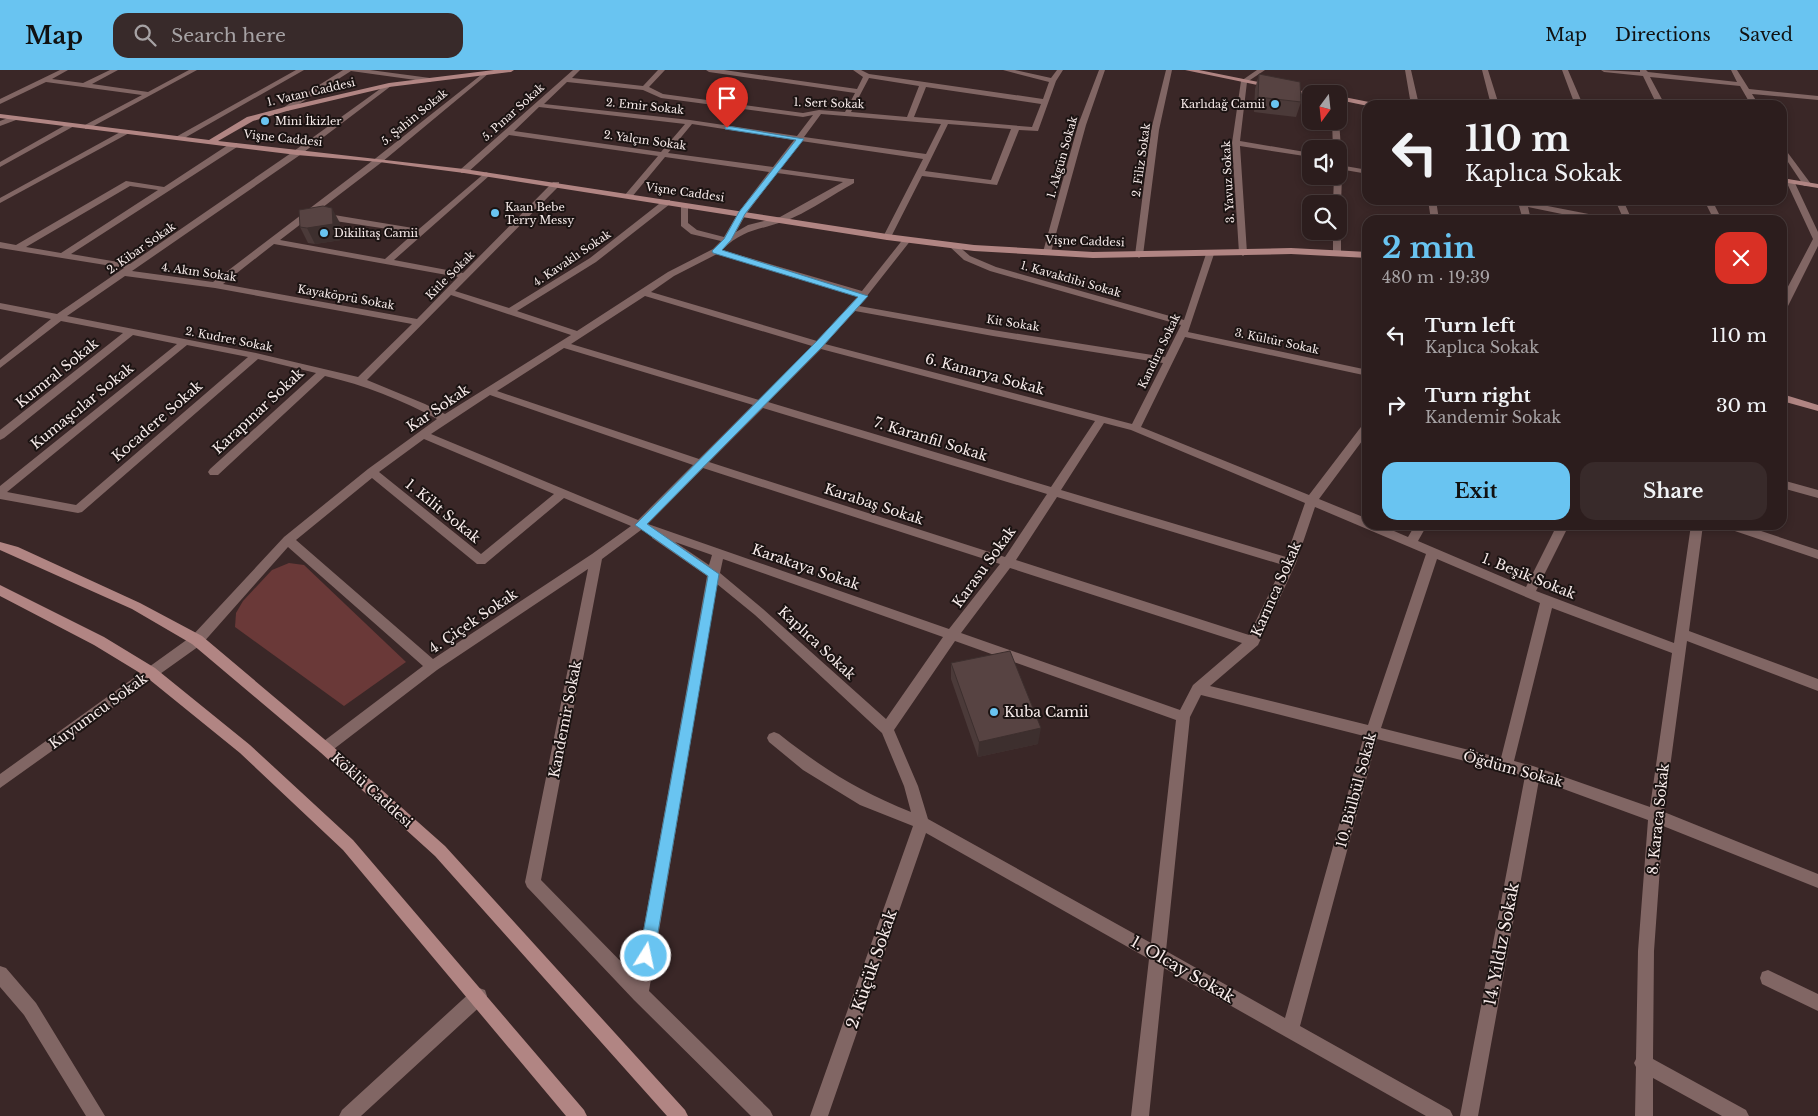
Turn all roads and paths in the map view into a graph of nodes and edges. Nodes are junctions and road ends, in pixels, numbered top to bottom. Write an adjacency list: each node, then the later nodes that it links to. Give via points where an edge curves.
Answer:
1 (65, 70): 26 (street)
2 (115, 70): 33 (street)
3 (194, 70): 39 (street)
4 (301, 70): 65 (street)
5 (348, 70): 51 (street)
6 (354, 70): 27 (street)
7 (511, 70): 24 (main road, 1. Vatan Caddesi)
8 (577, 70): 28 (street, 5. Pınar Sokak)
9 (662, 70): 35 (street)
10 (709, 70): 36 (street)
11 (856, 70): 25 (street)
12 (1006, 70): 30 (street)
13 (1060, 70): 30 (street)
14 (1102, 70): 108 (street, 1. Akgün Sokak, via 1082,125)
15 (1169, 70): 113 (street, 2. Filiz Sokak, via 1155,130)
16 (1188, 70): 29 (main road)
17 (1262, 70): 29 (street)
18 (1408, 70): 42 (street)
19 (1485, 70): 43 (street)
20 (1565, 70): 44 (street)
21 (1604, 70): 23 (street)
22 (1734, 70): 32 (street)
23 (1644, 72): 32 (street); 45 (street)
24 (486, 73): 27 (main road, 1. Vatan Caddesi); 75 (street, 5. Şahin Sokak)
25 (867, 76): 31 (street); 36 (street)
26 (46, 80): 33 (street); 47 (street)
27 (430, 80): 34 (main road, 1. Vatan Caddesi)
28 (566, 80): 35 (street, 1. Sert Sokak); 50 (street, 5. Pınar Sokak)
29 (1244, 80): 38 (main road); 68 (street, 3. Yavuz Sokak)
30 (1053, 81): 48 (street)
31 (923, 84): 48 (street); 56 (street)
32 (1741, 84): 37 (street)
33 (85, 85): 39 (street)
34 (389, 86): 51 (main road, 1. Vatan Caddesi); 70 (street, 2. Kibar Sokak)
35 (645, 88): 52 (street, 1. Sert Sokak, via 662,96 804,116)
36 (859, 91): 53 (street)
37 (1746, 91): 40 (street); 46 (street)
38 (1302, 92)
39 (149, 94): 61 (street)
40 (1818, 98)
41 (1348, 100): 49 (main road)
42 (1414, 100)
43 (1494, 100)
44 (1577, 100)
45 (1658, 100)
46 (1752, 100)
47 (0, 102)
48 (1045, 102): 62 (street, 1. Sert Sokak, via 1035,129)
49 (1362, 103)
50 (537, 105): 57 (street, 2. Emir Sokak); 64 (street, 5. Pınar Sokak)
51 (285, 109): 67 (main road, 1. Vatan Caddesi, via 250,119)
52 (819, 112): 53 (street, 1. Sert Sokak); 66 (street, Kar Sokak)
53 (848, 114): 56 (street, 1. Sert Sokak)
54 (0, 116): 55 (main road, Vişne Caddesi)
55 (13, 118): 59 (street); 60 (main road, Vişne Caddesi)
56 (910, 119): 58 (street, 1. Sert Sokak)
57 (690, 122): 66 (street, 2. Emir Sokak); 71 (street)
58 (946, 122): 62 (street, 1. Sert Sokak); 74 (street)
59 (0, 124)
60 (72, 125): 61 (main road, Vişne Caddesi); 76 (street)
61 (88, 127): 63 (main road, Vişne Caddesi)
62 (1016, 127): 81 (street, via 994,183)
63 (127, 132): 65 (main road, Vişne Caddesi); 90 (street)
64 (507, 132): 71 (street, 2. Yalçın Sokak); 79 (street, 5. Pınar Sokak)
65 (178, 138): 67 (main road, Vişne Caddesi)
66 (800, 139): 74 (street, 2. Emir Sokak); 78 (street, Kar Sokak)
67 (211, 142): 69 (main road, Vişne Caddesi)
68 (1236, 143): 73 (street); 110 (street, 3. Yavuz Sokak)
69 (234, 145): 70 (main road, Vişne Caddesi); 88 (street)
70 (297, 153): 75 (main road, Vişne Caddesi); 116 (street, 2. Kibar Sokak)
71 (663, 153): 78 (street, 2. Yalçın Sokak); 89 (street)
72 (1787, 153): 86 (street)
73 (1302, 154)
74 (928, 157): 81 (street)
75 (379, 160): 79 (main road, Vişne Caddesi); 95 (street, 5. Şahin Sokak)
76 (0, 165)
77 (1347, 168): 80 (street)
78 (775, 170): 94 (street, Kar Sokak); 97 (street, 2. Yalçın Sokak, via 851,181)
79 (464, 171): 82 (main road, Vişne Caddesi)
80 (1362, 171)
81 (920, 173): 99 (street)
82 (486, 174): 85 (main road, Vişne Caddesi); 98 (street)
83 (1787, 181): 86 (main road)
84 (1787, 183): 124 (street, via 1817,239)
85 (556, 184): 89 (main road, Vişne Caddesi); 118 (street, Kitle Sokak)
86 (1808, 184): 87 (main road)
87 (1818, 186)
88 (164, 189): 106 (street, via 129,183); 114 (street)
89 (628, 196): 91 (main road, Vişne Caddesi)
90 (0, 201)
91 (667, 202): 92 (main road, Vişne Caddesi); 127 (street, 4. Kavaklı Sokak, via 593,260)
92 (684, 205): 94 (main road, Vişne Caddesi); 100 (street, via 684,224 694,232)
93 (1536, 205): 96 (street)
94 (742, 213): 97 (main road, Vişne Caddesi); 100 (street, Kar Sokak)
95 (309, 214): 98 (street); 103 (street, 5. Şahin Sokak)
96 (1581, 215)
97 (782, 220): 99 (main road, Vişne Caddesi); 100 (street, Kar Sokak, via 751,226)
98 (421, 232): 115 (street)
99 (887, 237): 101 (main road, Vişne Caddesi)
100 (727, 240): 107 (street, Kar Sokak)
101 (907, 240): 105 (main road, Vişne Caddesi); 123 (street)
102 (1337, 240): 109 (street)
103 (273, 241): 115 (street); 119 (street, 5. Şahin Sokak)
104 (0, 245): 106 (street)
105 (953, 246): 108 (main road, Vişne Caddesi); 130 (street, 1. Kavakdibi Sokak, via 966,258 993,269)
106 (17, 248): 114 (street)
107 (716, 251): 121 (street, Kar Sokak, via 670,274); 123 (street)
108 (1047, 252): 113 (main road, Vişne Caddesi)
109 (1337, 252): 110 (main road, Vişne Caddesi); 112 (main road, Vişne Caddesi)
110 (1242, 253): 111 (main road, Vişne Caddesi)
111 (1210, 254): 113 (main road, Vişne Caddesi); 130 (street, Kandıra Sokak)
112 (1362, 254)
113 (1139, 255)
114 (62, 256): 116 (street)
115 (388, 261): 118 (street)
116 (133, 267): 117 (street, 2. Kibar Sokak)
117 (124, 273): 119 (street, 4. Akın Sokak); 128 (street, 2. Kibar Sokak)
118 (466, 276): 120 (street, Kitle Sokak)
119 (215, 285): 122 (street, 4. Akın Sokak)
120 (450, 292): 127 (street); 129 (street, Kitle Sokak)
121 (644, 293): 132 (street, Kar Sokak); 136 (street, 6. Kanarya Sokak)
122 (270, 295): 129 (street, Kayaköprü Sokak)
123 (864, 296): 126 (street)
124 (1787, 298)
125 (0, 306): 128 (street, 2. Kudret Sokak)
126 (853, 308): 136 (street); 138 (street, Kit Sokak)
127 (512, 311): 132 (street)
128 (58, 318): 131 (street, 2. Kudret Sokak); 139 (street, 2. Kibar Sokak)
129 (418, 322): 142 (street, Kitle Sokak)
130 (1187, 324): 133 (street, Kandıra Sokak)
131 (130, 332): 134 (street, 2. Kudret Sokak); 152 (street, Kumral Sokak)
132 (577, 334): 135 (street, Kar Sokak)
133 (1182, 334): 138 (street, Kandıra Sokak); 141 (street, 3. Kültür Sokak)
134 (184, 343): 137 (street, 2. Kudret Sokak); 159 (street, Kumaşcılar Sokak)
135 (562, 344): 143 (street, Kar Sokak); 145 (street, 7. Karanfil Sokak)
136 (818, 345): 145 (street); 148 (street, 6. Kanarya Sokak)
137 (256, 356): 140 (street, 2. Kudret Sokak); 159 (street, Kocadere Sokak, via 78,508)
138 (1170, 360): 149 (street, Kandıra Sokak)
139 (0, 365)
140 (323, 372): 142 (street, 2. Kudret Sokak); 154 (street, Karapınar Sokak)
141 (1362, 372)
142 (360, 381): 147 (street, 2. Kudret Sokak)
143 (488, 391): 147 (street, Kar Sokak); 153 (street, Karabaş Sokak)
144 (1787, 399): 146 (main road)
145 (761, 402): 153 (street); 158 (street, 7. Karanfil Sokak)
146 (1818, 408)
147 (445, 419): 151 (street, Kar Sokak)
148 (1102, 419): 149 (street, 6. Kanarya Sokak); 158 (street, Karasu Sokak)
149 (1135, 428): 161 (street, 6. Kanarya Sokak)
150 (1362, 433): 161 (street, Karınca Sokak)
151 (423, 435): 155 (street, Kar Sokak); 157 (street, Karakaya Sokak)
152 (0, 436)
153 (702, 464): 163 (street); 176 (street, Karabaş Sokak)
154 (214, 472)
155 (372, 472): 157 (street, 1. Kilit Sokak, via 481,561); 169 (street, Kar Sokak)
156 (1787, 485): 160 (street)
157 (563, 492): 163 (street, Karakaya Sokak)
158 (1054, 492): 176 (street, Karasu Sokak); 177 (street, 7. Karanfil Sokak)
159 (0, 493)
160 (1818, 494)
161 (1312, 500): 162 (street, 1. Beşik Sokak); 177 (street, Karınca Sokak)
162 (1362, 522)
163 (640, 525): 173 (street, Karakaya Sokak); 175 (street, 4. Çiçek Sokak); 178 (street, Kaplıca Sokak)
164 (1380, 530): 170 (street, 1. Beşik Sokak)
165 (1419, 530): 170 (street)
166 (1560, 530): 180 (street)
167 (1696, 530): 182 (street, 8. Karaca Sokak)
168 (1745, 530): 174 (street)
169 (288, 540): 184 (street, Kar Sokak); 187 (street)
170 (1411, 543): 172 (street, 1. Beşik Sokak)
171 (0, 546): 184 (main road, Köklü Caddesi, via 136,606)
172 (1433, 552): 180 (street, 1. Beşik Sokak); 193 (street, 10. Bülbül Sokak)
173 (720, 553): 178 (street); 183 (street, Karakaya Sokak)
174 (1818, 555)
175 (596, 557): 187 (street, 4. Çiçek Sokak); 205 (street, Kandemir Sokak, via 533,882)
176 (1008, 562): 183 (street, Karasu Sokak); 185 (street, Karabaş Sokak)
177 (1290, 563): 185 (street, Karınca Sokak)
178 (714, 574): 192 (street, Kaplıca Sokak); 205 (street)
179 (0, 590): 188 (main road, via 99,641)
180 (1529, 592): 181 (street, 1. Beşik Sokak)
181 (1547, 601): 186 (street, 1. Beşik Sokak); 196 (street)
182 (1682, 634): 186 (street, 8. Karaca Sokak); 189 (street)
183 (952, 635): 191 (street, Karakaya Sokak); 192 (street, Karasu Sokak)
184 (197, 640): 188 (street, Kuyumcu Sokak); 195 (main road, Köklü Caddesi)
185 (1253, 642): 190 (street, Karınca Sokak)
186 (1678, 650): 199 (street, 8. Karaca Sokak)
187 (432, 666): 195 (street, 4. Çiçek Sokak)
188 (150, 672): 198 (street, Kuyumcu Sokak); 206 (main road, via 245,749 348,845)
189 (1818, 686)
190 (1198, 690): 191 (street, Karınca Sokak); 193 (street, Öğdüm Sokak)
191 (1183, 717): 202 (street, Karınca Sokak)
192 (887, 729): 200 (street, Kaplıca Sokak, via 911,786)
193 (1372, 733): 196 (street, Öğdüm Sokak); 208 (street, 10. Bülbül Sokak)
194 (774, 738): 200 (street, 1. Olcay Sokak, via 808,766 865,800)
195 (325, 748): 213 (main road, Köklü Caddesi, via 440,851)
196 (1506, 766): 197 (street, Öğdüm Sokak)
197 (1533, 772): 199 (street, Öğdüm Sokak); 218 (street, 14. Yıldız Sokak)
198 (0, 782)
199 (1656, 816): 201 (street, Öğdüm Sokak); 209 (street, 8. Karaca Sokak, via 1646,951)
200 (922, 823): 202 (street, 1. Olcay Sokak); 215 (street, 2. Küçük Sokak)
201 (1818, 881)
202 (1157, 954): 208 (street, 1. Olcay Sokak); 216 (street, Karınca Sokak)
203 (0, 974): 210 (street, via 30,1009)
204 (1768, 978): 207 (street)
205 (640, 994): 214 (street)
206 (479, 996): 211 (street); 212 (main road)
207 (1818, 1003)
208 (1290, 1031): 217 (street, 1. Olcay Sokak)
209 (1643, 1063): 219 (street, 8. Karaca Sokak); 220 (street)
210 (96, 1116)
211 (348, 1116)
212 (578, 1116)
213 (680, 1116)
214 (764, 1116)
215 (819, 1116)
216 (1140, 1116)
217 (1444, 1116)
218 (1469, 1116)
219 (1644, 1116)
220 (1740, 1116)

